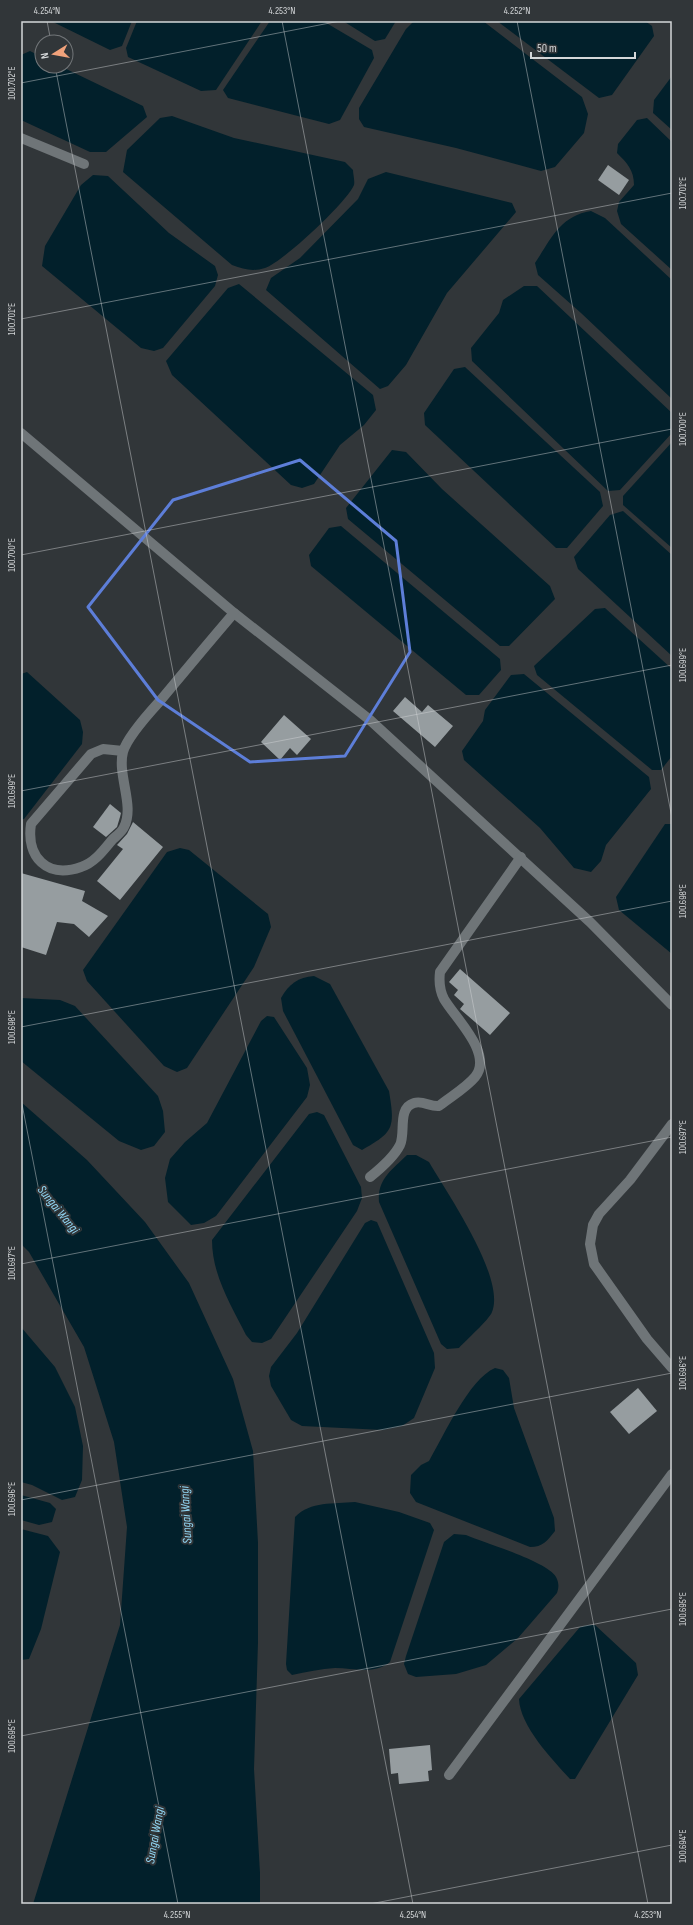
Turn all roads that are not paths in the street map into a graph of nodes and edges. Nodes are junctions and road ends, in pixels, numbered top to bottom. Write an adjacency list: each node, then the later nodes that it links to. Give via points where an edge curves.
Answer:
1 (21, 138): 2 (street)
2 (84, 164)
3 (21, 432): 4 (street)
4 (234, 613): 5 (street, via 138,727); 6 (street, via 370,720)
5 (123, 751): 5 (street, via 103,749 91,754 30,824 29,834 34,856 45,867 61,871 81,867 97,858 124,826 127,813 121,768)
6 (521, 858): 7 (street, via 590,922); 9 (street, via 440,972 443,997 475,1043 479,1054 480,1065 476,1076 439,1106 420,1102 408,1107 400,1144)
7 (672, 1005)
8 (672, 1124): 10 (street, via 630,1180 599,1214 593,1225 590,1244 594,1264 647,1339)
9 (370, 1177)
10 (672, 1368)
11 (672, 1474): 12 (street)
12 (449, 1775)

